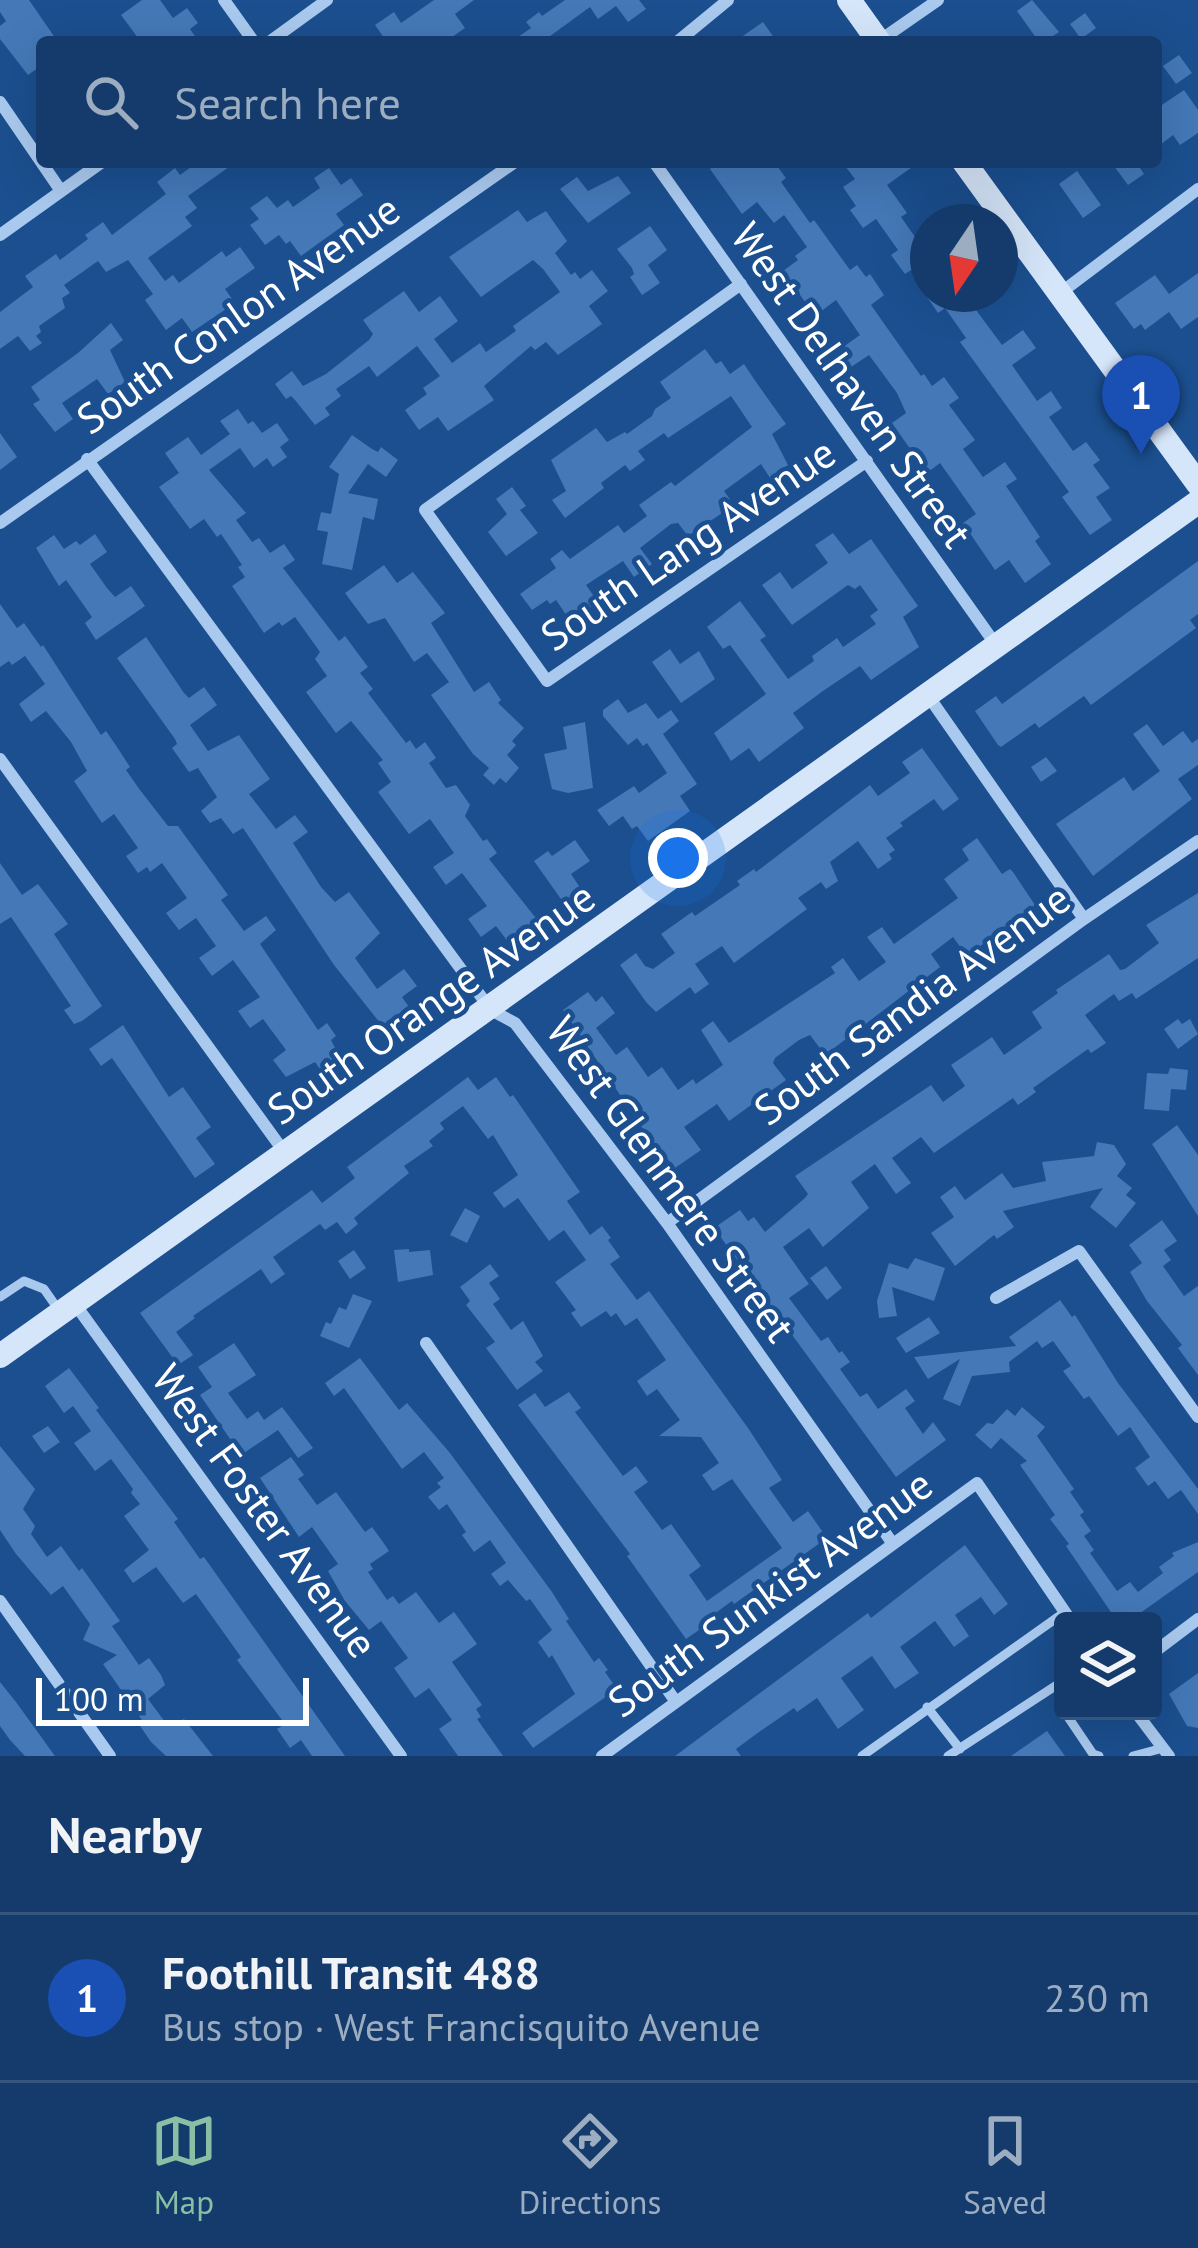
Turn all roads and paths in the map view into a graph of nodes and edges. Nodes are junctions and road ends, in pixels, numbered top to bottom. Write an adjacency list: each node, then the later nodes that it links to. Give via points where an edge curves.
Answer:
1 (224, 0): 6 (street)
2 (327, 0): 7 (street)
3 (728, 0): 8 (street)
4 (849, 0): 9 (street)
5 (938, 0): 10 (street)
6 (250, 36)
7 (276, 36)
8 (684, 36)
9 (874, 36)
10 (887, 36)
11 (0, 102): 12 (street)
12 (36, 155)
13 (45, 168): 19 (street)
14 (94, 168): 19 (street)
15 (506, 168): 23 (street, South Conlon Avenue)
16 (658, 168): 21 (street, West Delhaven Street)
17 (968, 168): 22 (street)
18 (1198, 190): 22 (street)
19 (61, 191): 20 (street)
20 (0, 235)
21 (741, 284): 24 (street, West Delhaven Street); 24 (street, South Lang Avenue, via 425,510 547,680)
22 (1058, 294): 25 (street)
23 (87, 459): 27 (street, South Conlon Avenue); 33 (street, West Glenmere Street)
24 (867, 461): 28 (street, West Delhaven Street)
25 (1198, 484)
26 (1198, 502): 28 (street, South Orange Avenue)
27 (0, 523)
28 (997, 645): 29 (street, South Orange Avenue)
29 (929, 697): 32 (street); 33 (street, South Orange Avenue)
30 (0, 759): 34 (street)
31 (1198, 842): 32 (street, South Sandia Avenue)
32 (1084, 919): 35 (street, South Sandia Avenue)
33 (491, 1010): 34 (street, South Orange Avenue); 35 (street, West Glenmere Street, via 515,1023)
34 (285, 1153): 38 (street, South Orange Avenue)
35 (667, 1223): 42 (street, West Glenmere Street)
36 (0, 1297): 38 (lane, via 24,1281)
37 (996, 1298): 41 (street, via 1078,1251)
38 (68, 1309): 40 (street, South Orange Avenue); 60 (street, West Foster Avenue)
39 (426, 1343): 53 (street)
40 (0, 1357)
41 (1198, 1417)
42 (893, 1544): 44 (street, South Sunkist Avenue, via 977,1483); 53 (street, South Sunkist Avenue)
43 (0, 1601): 46 (street)
44 (1065, 1612)
45 (1198, 1619): 49 (street)
46 (14, 1622): 48 (street); 59 (street)
47 (1054, 1624): 54 (lane)
48 (0, 1633)
49 (1162, 1646)
50 (1054, 1687): 51 (lane)
51 (1050, 1690): 52 (lane); 57 (lane)
52 (1054, 1696)
53 (676, 1702): 61 (street, South Sunkist Avenue)
54 (927, 1707): 57 (lane); 62 (lane)
55 (1071, 1720): 64 (lane)
56 (1142, 1720): 58 (street)
57 (960, 1748): 63 (lane)
58 (1166, 1752): 65 (lane)
59 (110, 1756)
60 (401, 1756)
61 (602, 1756)
62 (862, 1756)
63 (948, 1756)
64 (1099, 1756)
65 (1132, 1756)

